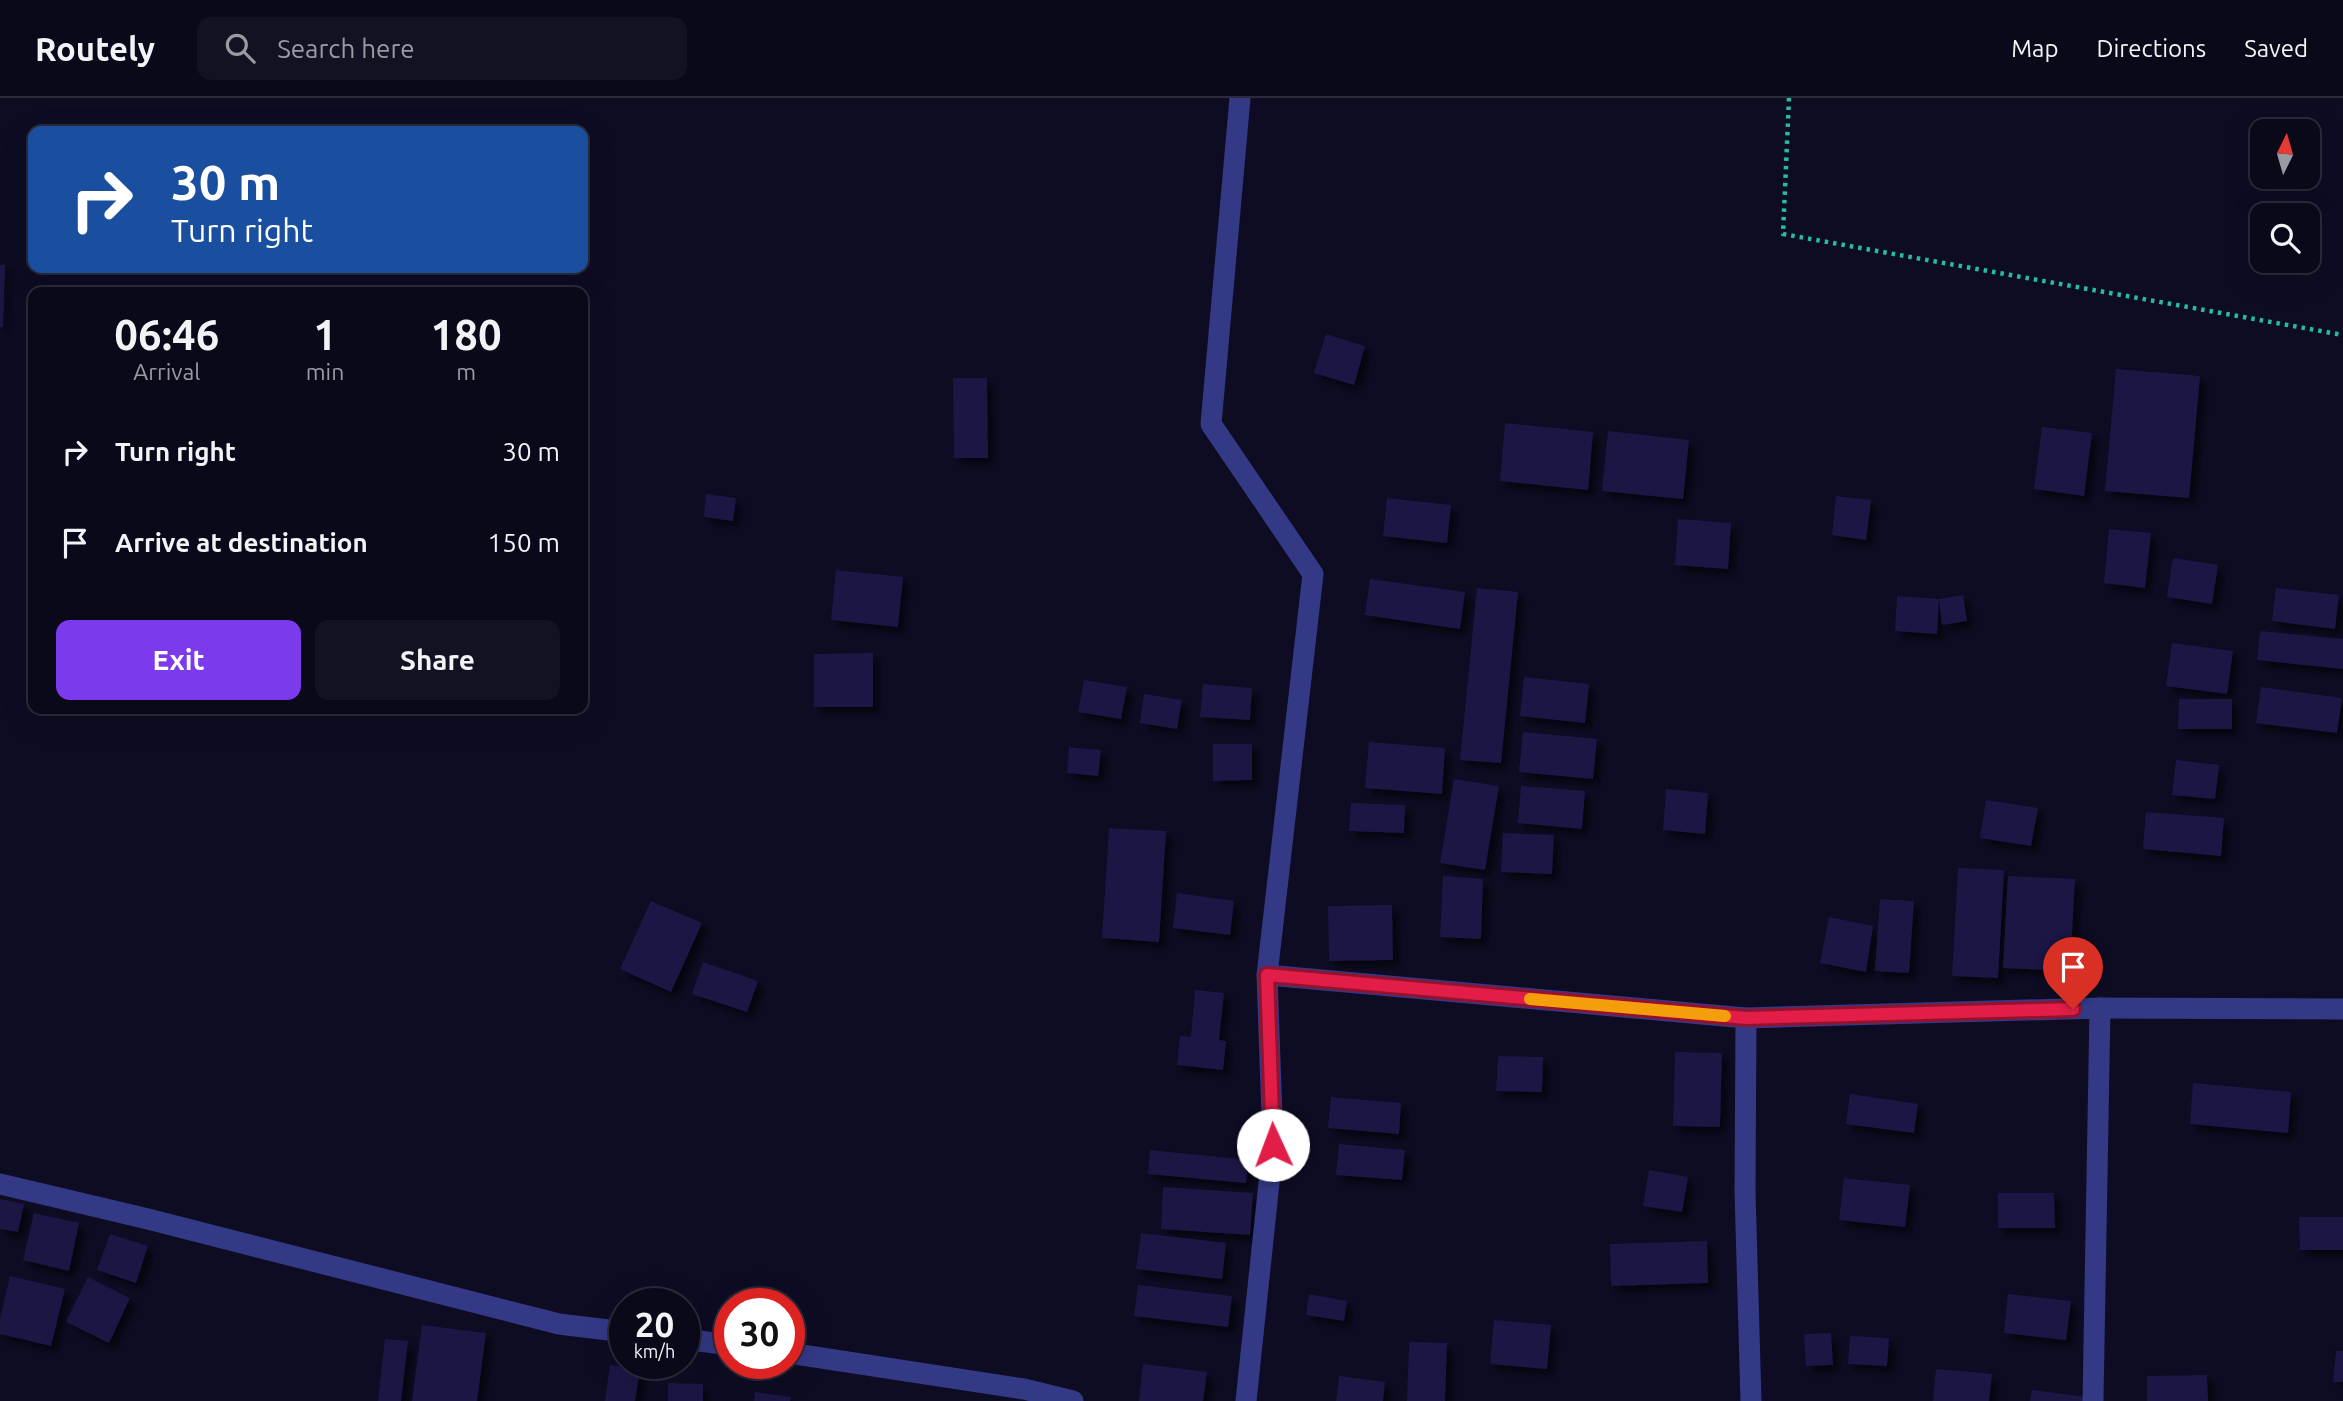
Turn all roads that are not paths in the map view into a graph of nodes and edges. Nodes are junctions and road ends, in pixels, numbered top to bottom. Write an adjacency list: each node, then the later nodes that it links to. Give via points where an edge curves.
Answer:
1 (1240, 98): 2 (street, via 1211,424 1313,574)
2 (1267, 975): 5 (street); 11 (street, via 1273,1145)
3 (2100, 1008): 4 (street); 5 (street); 13 (street)
4 (2343, 1009)
5 (1746, 1018): 12 (street)
6 (0, 1184): 7 (street, via 559,1324)
7 (609, 1330)
8 (805, 1356): 9 (street)
9 (1023, 1395): 10 (street)
10 (1073, 1401)
11 (1246, 1401)
12 (1751, 1401)
13 (2093, 1401)

